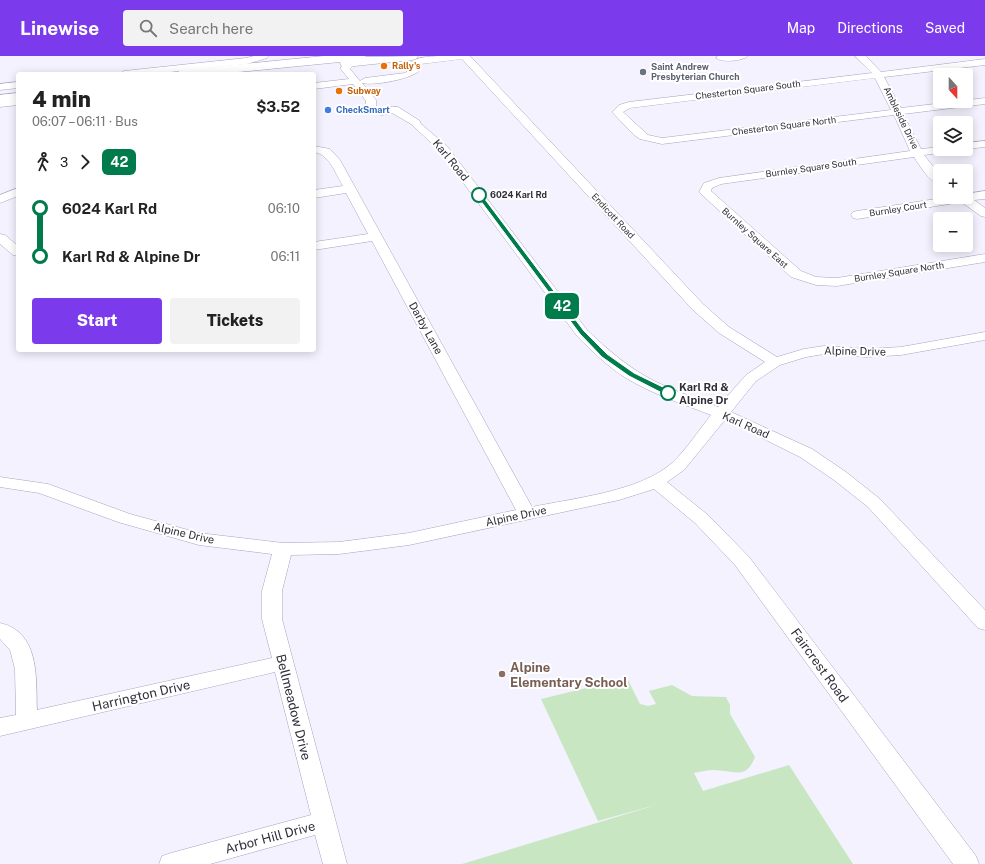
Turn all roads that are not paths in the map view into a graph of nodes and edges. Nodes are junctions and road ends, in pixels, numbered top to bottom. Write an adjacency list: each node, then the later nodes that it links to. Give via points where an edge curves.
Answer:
1 (264, 56): 10 (street, via 248,61)
2 (360, 56): 8 (main road)
3 (412, 56): 8 (main road)
4 (465, 56): 14 (street, via 419,61 414,64 415,70 408,75); 55 (street, Endicott Road, via 698,307 724,330)
5 (743, 56): 7 (street)
6 (860, 56): 13 (street, Ambleside Drive)
7 (722, 58)
8 (345, 60): 11 (main road); 12 (main road); 14 (street, via 345,68)
9 (985, 62): 13 (street, Chesterton Square South)
10 (143, 72)
11 (206, 72)
12 (253, 72)
13 (879, 75): 27 (street, Chesterton Square South, via 637,104); 28 (street, Ambleside Drive)
14 (360, 81): 17 (street); 24 (street, via 371,100)
15 (16, 85): 16 (street)
16 (0, 86)
17 (316, 86)
18 (16, 91): 19 (main road)
19 (0, 92)
20 (16, 97): 21 (main road)
21 (0, 98)
22 (985, 101): 28 (street, Chesterton Square North)
23 (16, 102): 25 (street)
24 (375, 102): 26 (street, Karl Road, via 389,103 394,105); 29 (street, Karl Road, via 370,107 372,110)
25 (0, 104)
26 (394, 109): 29 (street); 30 (street, Karl Road)
27 (619, 109): 28 (street, Chesterton Square North, via 618,115 638,134 662,140)
28 (897, 111): 35 (street, Ambleside Drive)
29 (382, 112): 30 (street, Karl Road, via 393,114)
30 (416, 125): 56 (street, Karl Road, via 443,148 582,333 605,355 632,375 668,393)
31 (985, 144): 32 (street)
32 (973, 145)
33 (316, 149): 38 (street, Darby Lane, via 331,155)
34 (933, 151): 35 (street, Burnley Square South)
35 (918, 153): 36 (street, Ambleside Drive); 37 (street, Burnley Square South, via 719,181)
36 (933, 174)
37 (706, 188): 53 (street, Burnley Square East, via 708,196 796,274)
38 (350, 189): 40 (street); 48 (street, Darby Lane)
39 (16, 193): 43 (street)
40 (316, 194)
41 (985, 195): 42 (street, Burnley Court)
42 (973, 197)
43 (0, 199)
44 (933, 203): 47 (street, Burnley Court)
45 (971, 204): 46 (street)
46 (985, 213)
47 (857, 215)
48 (376, 237): 50 (street); 59 (street, Darby Lane)
49 (0, 238): 51 (street)
50 (316, 246)
51 (16, 249)
52 (985, 258): 53 (street, Burnley Square North, via 837,282)
53 (812, 281)
54 (985, 336): 55 (street, Alpine Drive, via 901,351 867,353 824,350)
55 (775, 362): 56 (street, Alpine Drive, via 751,378)
56 (722, 414): 58 (street, Alpine Drive, via 678,466); 61 (street, Karl Road, via 806,453 874,503)
57 (0, 482): 60 (street, Alpine Drive, via 42,488 124,518 199,539)
58 (656, 482): 59 (street, Alpine Drive, via 626,493); 69 (street, Faircrest Road, via 723,538 742,561)
59 (527, 514): 60 (street, Alpine Drive, via 409,539 339,548)
60 (283, 549): 63 (street, Bellmeadow Drive, via 272,591 272,619)
61 (985, 623)
62 (0, 630): 64 (street, via 20,647 25,669)
63 (282, 663): 64 (street, Harrington Drive); 66 (street, Bellmeadow Drive)
64 (27, 721): 65 (street, Harrington Drive)
65 (0, 727)
66 (324, 822): 67 (street, Arbor Hill Drive); 68 (street, Bellmeadow Drive)
67 (171, 864)
68 (335, 864)
69 (967, 864)

